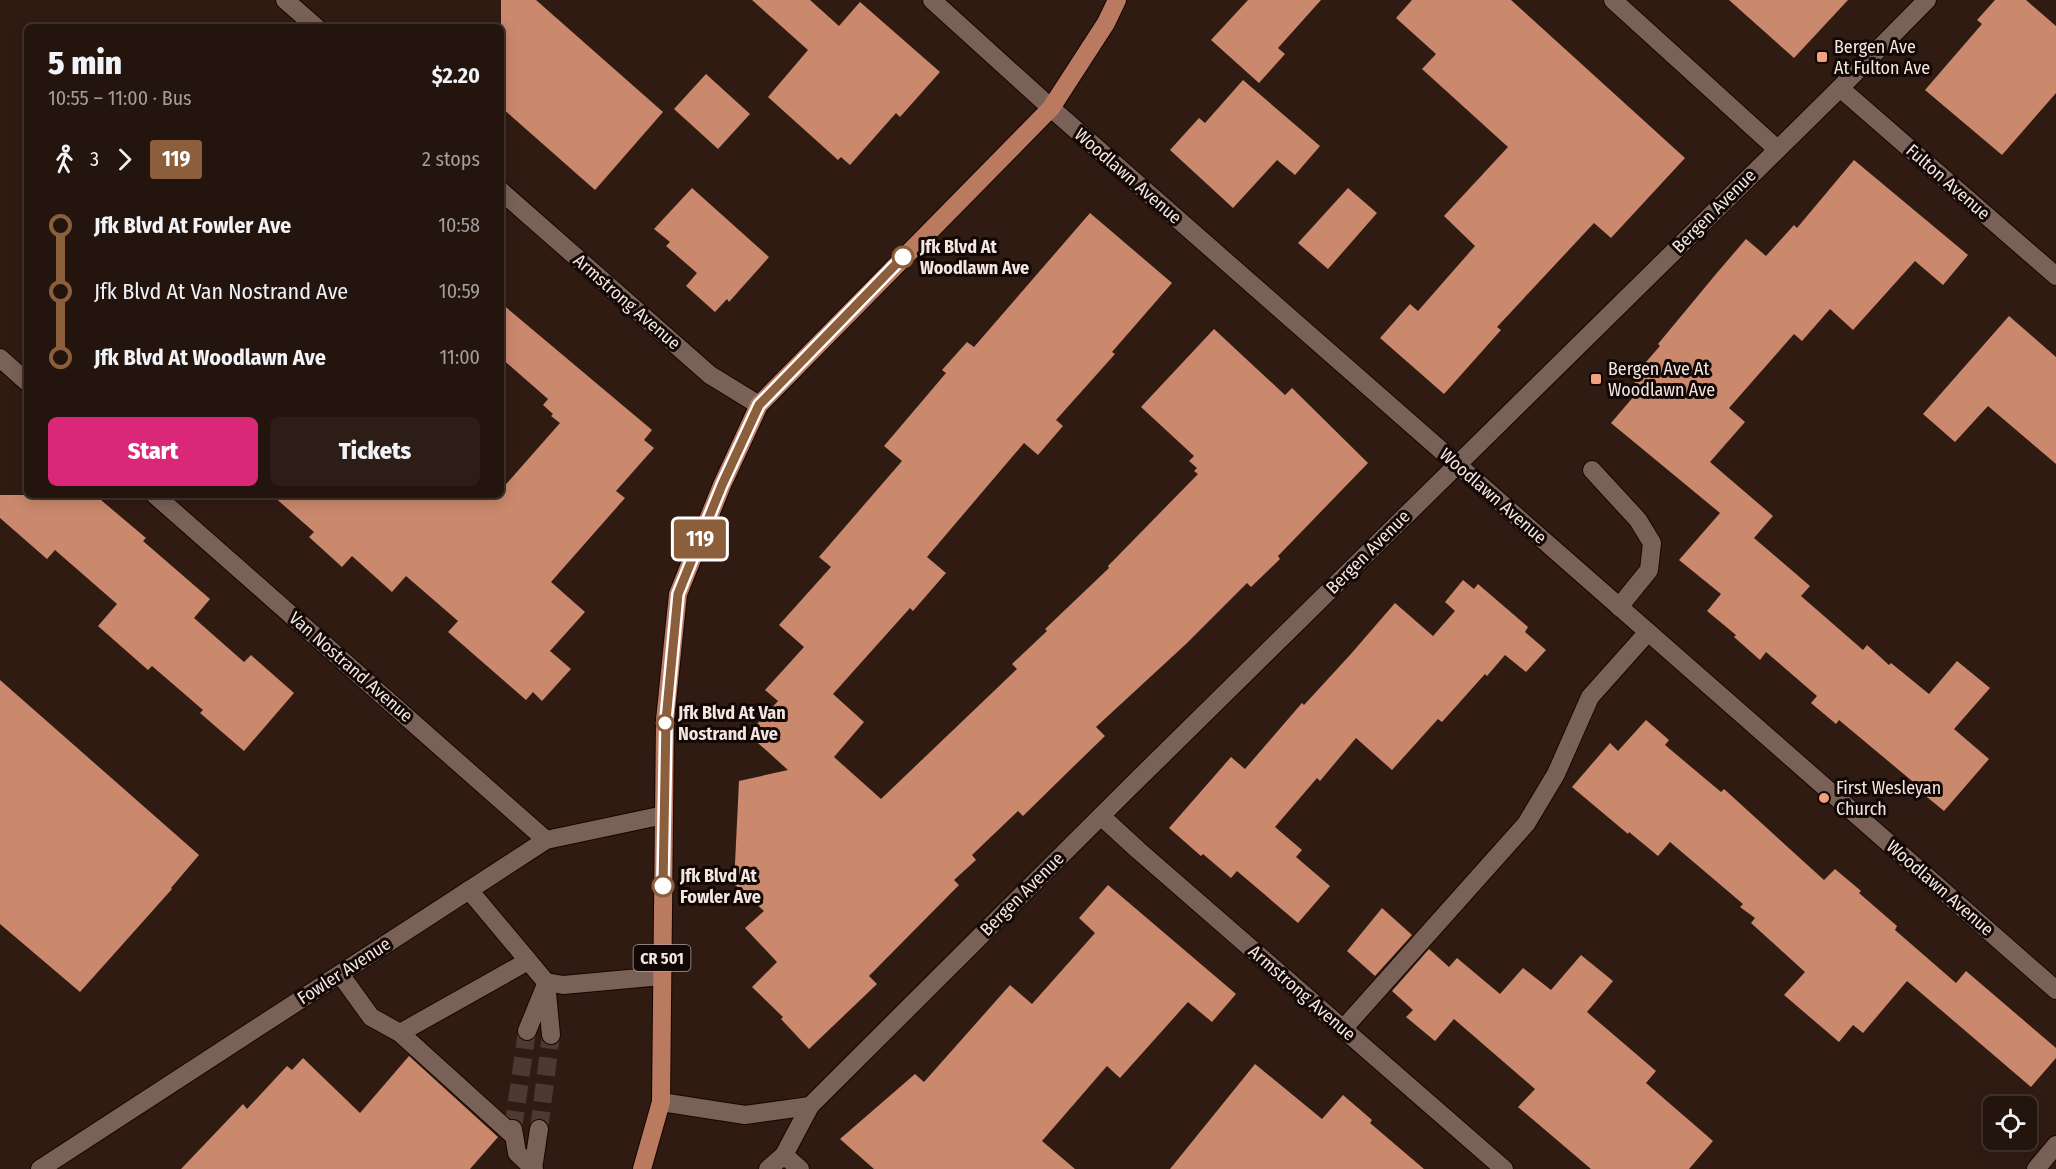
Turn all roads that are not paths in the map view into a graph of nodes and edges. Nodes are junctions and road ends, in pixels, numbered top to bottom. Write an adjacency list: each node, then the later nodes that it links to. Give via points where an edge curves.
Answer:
1 (285, 0): 6 (street)
2 (932, 0): 8 (street, Woodlawn Avenue)
3 (1117, 0): 8 (main road, CR 501)
4 (1613, 0): 9 (street)
5 (1927, 0): 7 (street, Bergen Avenue)
6 (313, 24)
7 (1840, 88): 9 (street, Bergen Avenue); 11 (street, Fulton Avenue)
8 (1051, 108): 14 (main road, CR 501); 15 (street, Woodlawn Avenue)
9 (1777, 149): 15 (street, Bergen Avenue)
10 (504, 194): 14 (street, Armstrong Avenue, via 710,375)
11 (2056, 276)
12 (0, 358): 13 (street)
13 (24, 379)
14 (759, 405): 20 (main road, CR 501, via 678,594 666,720)
15 (1457, 465): 18 (street, Woodlawn Avenue); 21 (street, Bergen Avenue)
16 (1592, 470): 18 (street, via 1638,520 1652,543 1649,570)
17 (158, 498): 22 (street, Van Nostrand Avenue)
18 (1619, 607): 19 (street, Woodlawn Avenue)
19 (1648, 632): 28 (street, Woodlawn Avenue); 29 (street, via 1590,697 1556,774 1526,824)
20 (664, 815): 22 (street, Fowler Avenue); 26 (main road, CR 501)
21 (1101, 816): 29 (street, Armstrong Avenue); 34 (street, Bergen Avenue)
22 (546, 840): 23 (street, Fowler Avenue)
23 (469, 890): 24 (street); 25 (street, Fowler Avenue)
24 (528, 961): 27 (street); 31 (street)
25 (340, 974): 31 (street, via 371,1017); 38 (street, Fowler Avenue)
26 (662, 976): 27 (street, via 562,985); 33 (main road, CR 501)
27 (546, 982): 30 (street); 32 (street)
28 (2056, 990)
29 (1343, 1029): 43 (street, Armstrong Avenue)
30 (527, 1031)
31 (400, 1033): 39 (street, via 514,1132 517,1153)
32 (551, 1035)
33 (662, 1102): 34 (street, via 745,1115); 40 (main road, CR 501)
34 (810, 1106): 37 (street, Bergen Avenue)
35 (539, 1129): 39 (street)
36 (2056, 1145): 44 (street)
37 (784, 1155): 41 (street, Bergen Avenue); 42 (street)
38 (40, 1169)
39 (534, 1169)
40 (642, 1169)
41 (768, 1169)
42 (800, 1169)
43 (1504, 1169)
44 (2036, 1169)

